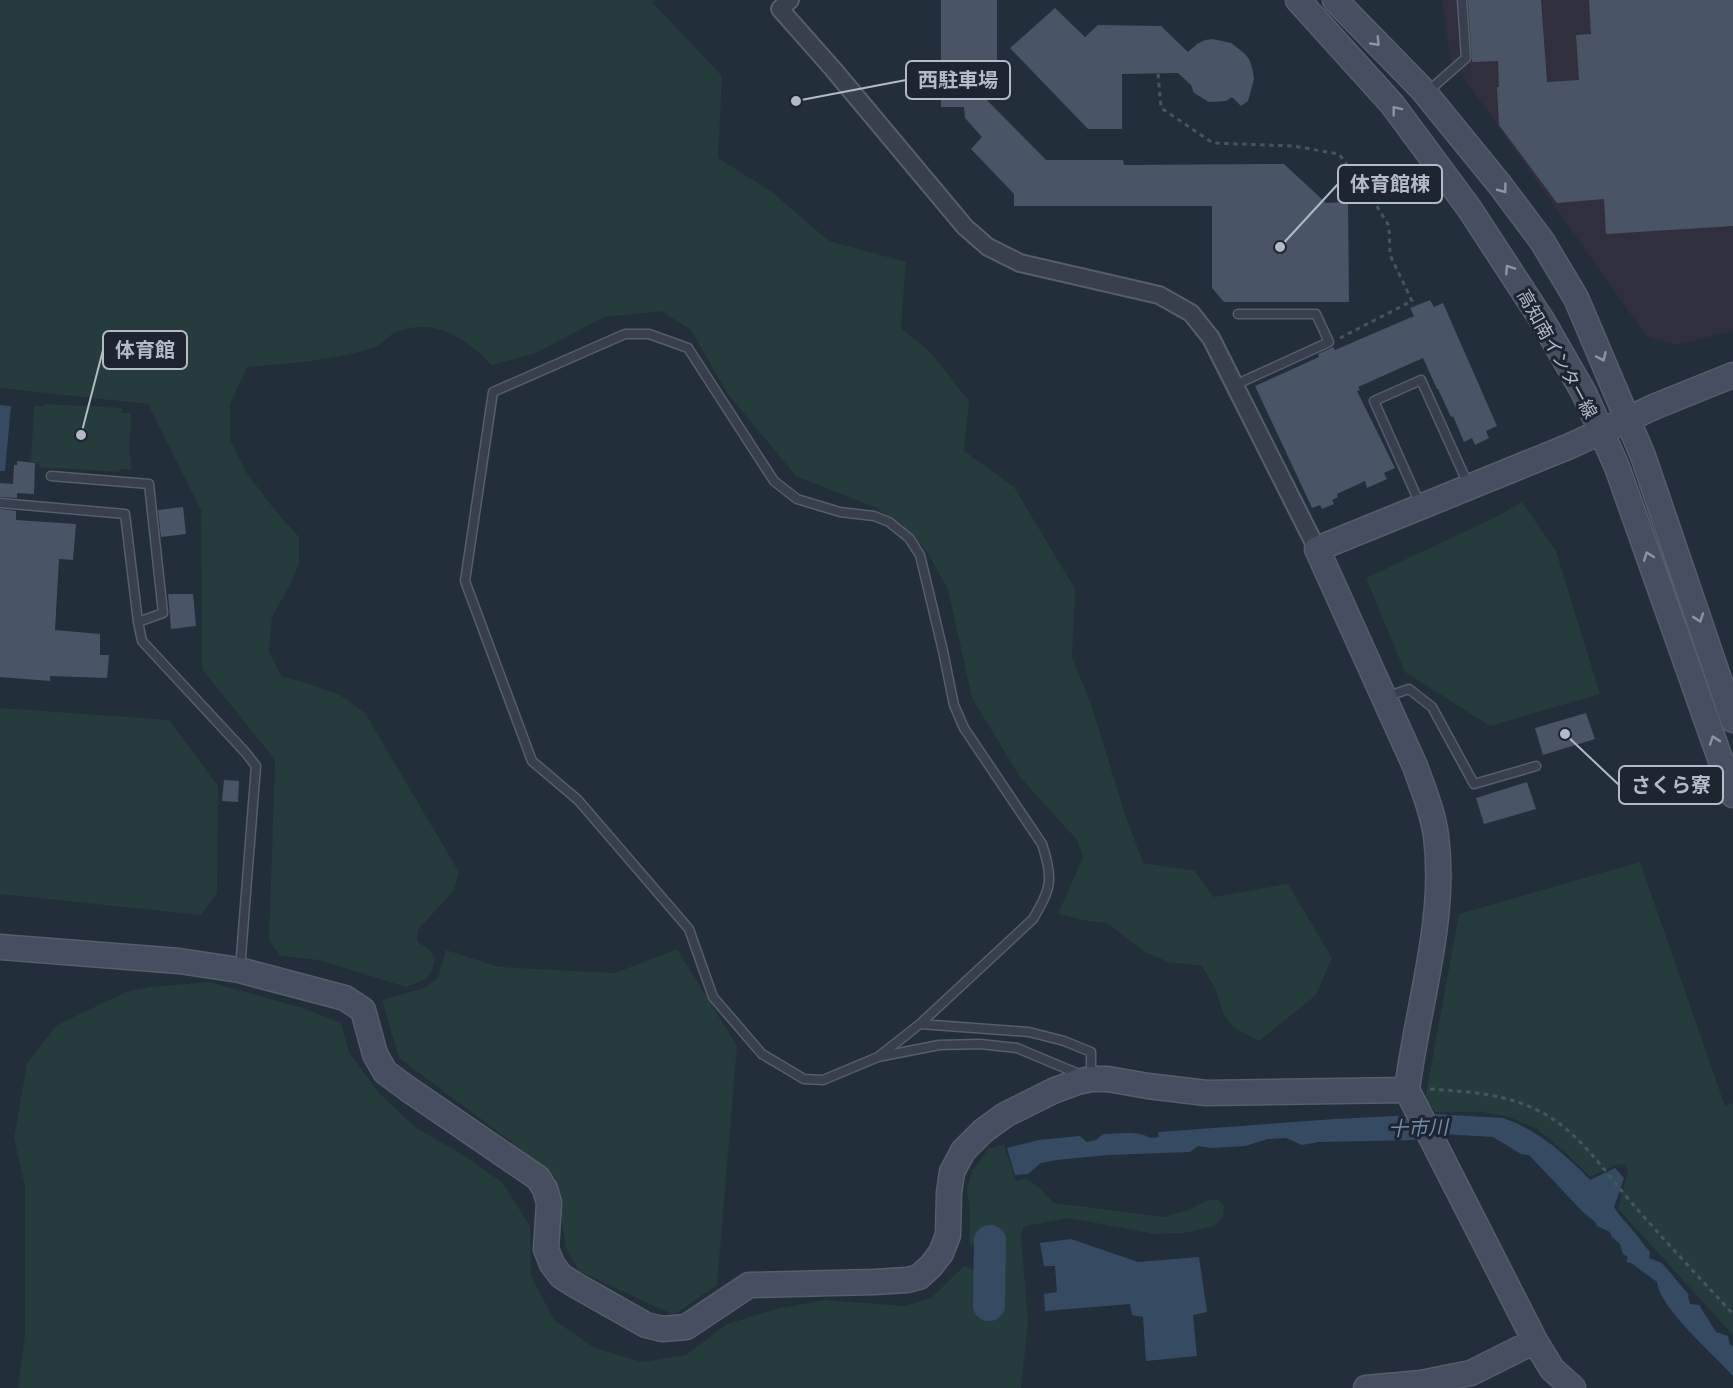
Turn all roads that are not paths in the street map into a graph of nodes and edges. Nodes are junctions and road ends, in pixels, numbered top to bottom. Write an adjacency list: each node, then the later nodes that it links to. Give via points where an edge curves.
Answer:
1 (790, 0): 8 (street, via 780,9 965,227 988,247 1020,263 1159,295 1191,313 1211,338)
2 (1298, 0): 10 (street, 高知南インター線, one-way to 2, via 1584,393 1542,320 1469,208 1392,104)
3 (1335, 0): 5 (street, 高知南インター線, one-way to 5)
4 (1462, 0): 5 (lane, via 1466,58)
5 (1426, 94): 9 (street, 高知南インター線, one-way to 9, via 1542,241 1576,298)
6 (1238, 314): 8 (lane, via 1316,314 1329,342)
7 (1733, 375): 9 (street)
8 (1235, 385): 15 (street)
9 (1628, 420): 10 (street); 18 (street, 高知南インター線, one-way to 18)
10 (1600, 433): 12 (street); 20 (street, 高知南インター線, one-way to 10, via 1617,467)
11 (51, 477): 16 (lane, via 148,484 163,613)
12 (1469, 487): 14 (street); 14 (lane, via 1421,380 1374,401)
13 (0, 503): 16 (lane, via 125,514)
14 (1421, 507): 15 (street)
15 (1317, 549): 17 (street)
16 (138, 622): 22 (lane, via 142,641 256,766)
17 (1385, 697): 19 (lane, via 1408,689 1432,707 1474,784); 26 (street, via 1415,766 1436,835 1435,923)
18 (1733, 720)
19 (1536, 766)
20 (1733, 795)
21 (0, 947): 22 (street, via 179,961)
22 (240, 970): 25 (street, via 345,998 363,1010 375,1054 385,1072 538,1178 549,1203 546,1249 561,1276 646,1325 662,1329 686,1327 749,1285 919,1277 941,1252 948,1235 952,1172 963,1151 1005,1115 1053,1091)
23 (920, 1024): 24 (lane); 24 (lane, via 1033,919 1045,898 1050,878 1042,844 964,728 954,705 920,555 909,538 874,516 840,512 798,499 774,481 688,348 649,334 625,334 494,392 465,581 532,761 578,800 689,929 713,997 762,1054 804,1079 823,1080); 25 (lane, via 1029,1032 1064,1041 1091,1052)
24 (878, 1057): 25 (lane, via 939,1045 980,1044 1017,1048)
25 (1091, 1079): 26 (street, via 1206,1093)
26 (1410, 1096): 27 (street)
27 (1535, 1341): 28 (street, via 1471,1373); 29 (street, via 1552,1369)
28 (1366, 1388)
29 (1573, 1388)

